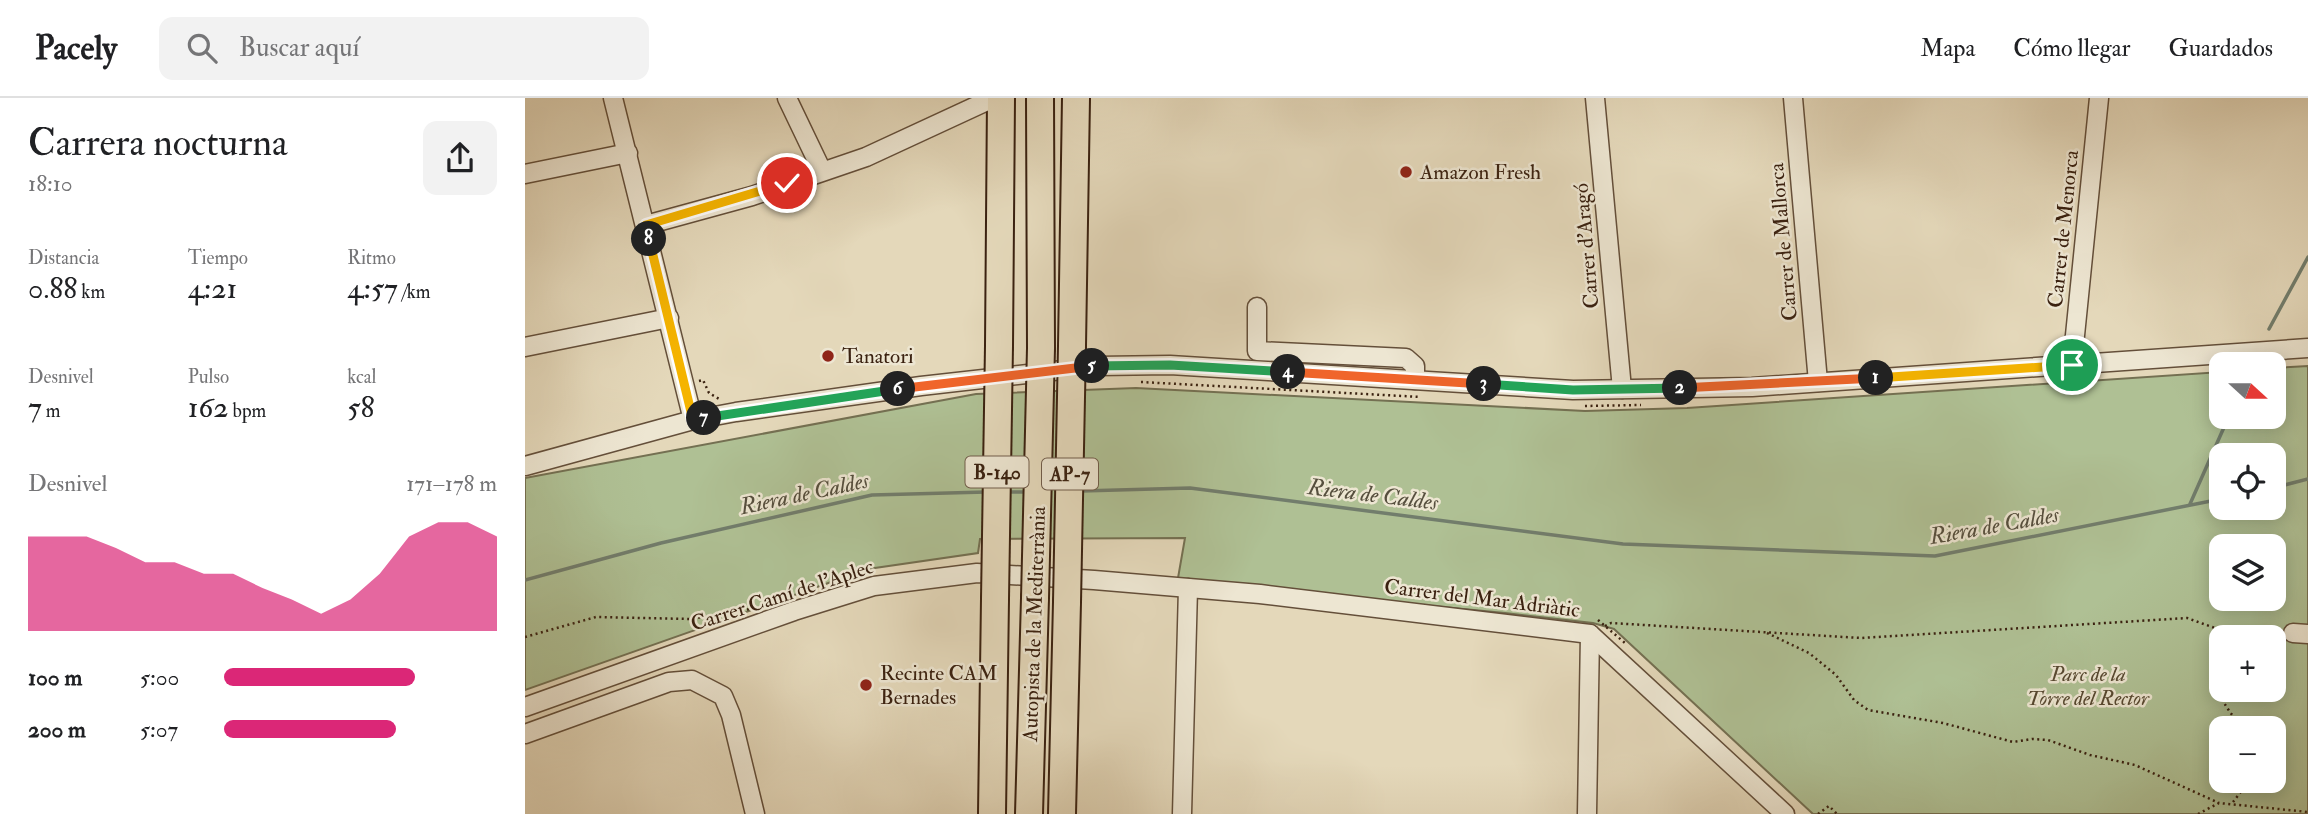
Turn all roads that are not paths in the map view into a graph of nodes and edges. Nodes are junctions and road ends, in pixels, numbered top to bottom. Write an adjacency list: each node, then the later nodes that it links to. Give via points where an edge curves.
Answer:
1 (613, 98): 9 (street)
2 (787, 98): 10 (street)
3 (1040, 98): 29 (highway, Autopista de la Mediterrània / AP-7, bridge, via 1041,348)
4 (1076, 98): 30 (highway, Autopista de la Mediterrània / AP-7, bridge)
5 (1595, 98): 20 (street, Carrer d'Aragó)
6 (1793, 98): 19 (street, Carrer de Mallorca)
7 (2099, 98): 17 (street, Carrer de Menorca)
8 (994, 99): 10 (street); 28 (highway, B-140, bridge, via 999,346)
9 (628, 153): 11 (street); 12 (street)
10 (822, 172): 12 (street)
11 (525, 174)
12 (646, 225): 14 (street)
13 (1257, 307): 18 (street, via 1257,351 1406,358 1415,366)
14 (669, 318): 15 (street); 21 (street)
15 (525, 347)
16 (2308, 348): 17 (street)
17 (2072, 365): 19 (street)
18 (1415, 380): 20 (street); 21 (street, via 1170,365 1098,366 908,387)
19 (1818, 382): 20 (street)
20 (1622, 389)
21 (693, 420): 22 (street)
22 (525, 466)
23 (1188, 589): 24 (street, Carrer del Mar Adriàtic); 25 (street, Carrer Camí de l'Aplec, via 977,573 874,586); 31 (street)
24 (1590, 634): 32 (street); 33 (street, Carrer del Mar Adriàtic)
25 (525, 707)
26 (525, 734): 27 (street, via 669,682 692,680 723,696)
27 (755, 814)
28 (992, 814)
29 (1029, 814)
30 (1062, 814)
31 (1182, 814)
32 (1587, 814)
33 (1785, 814)

